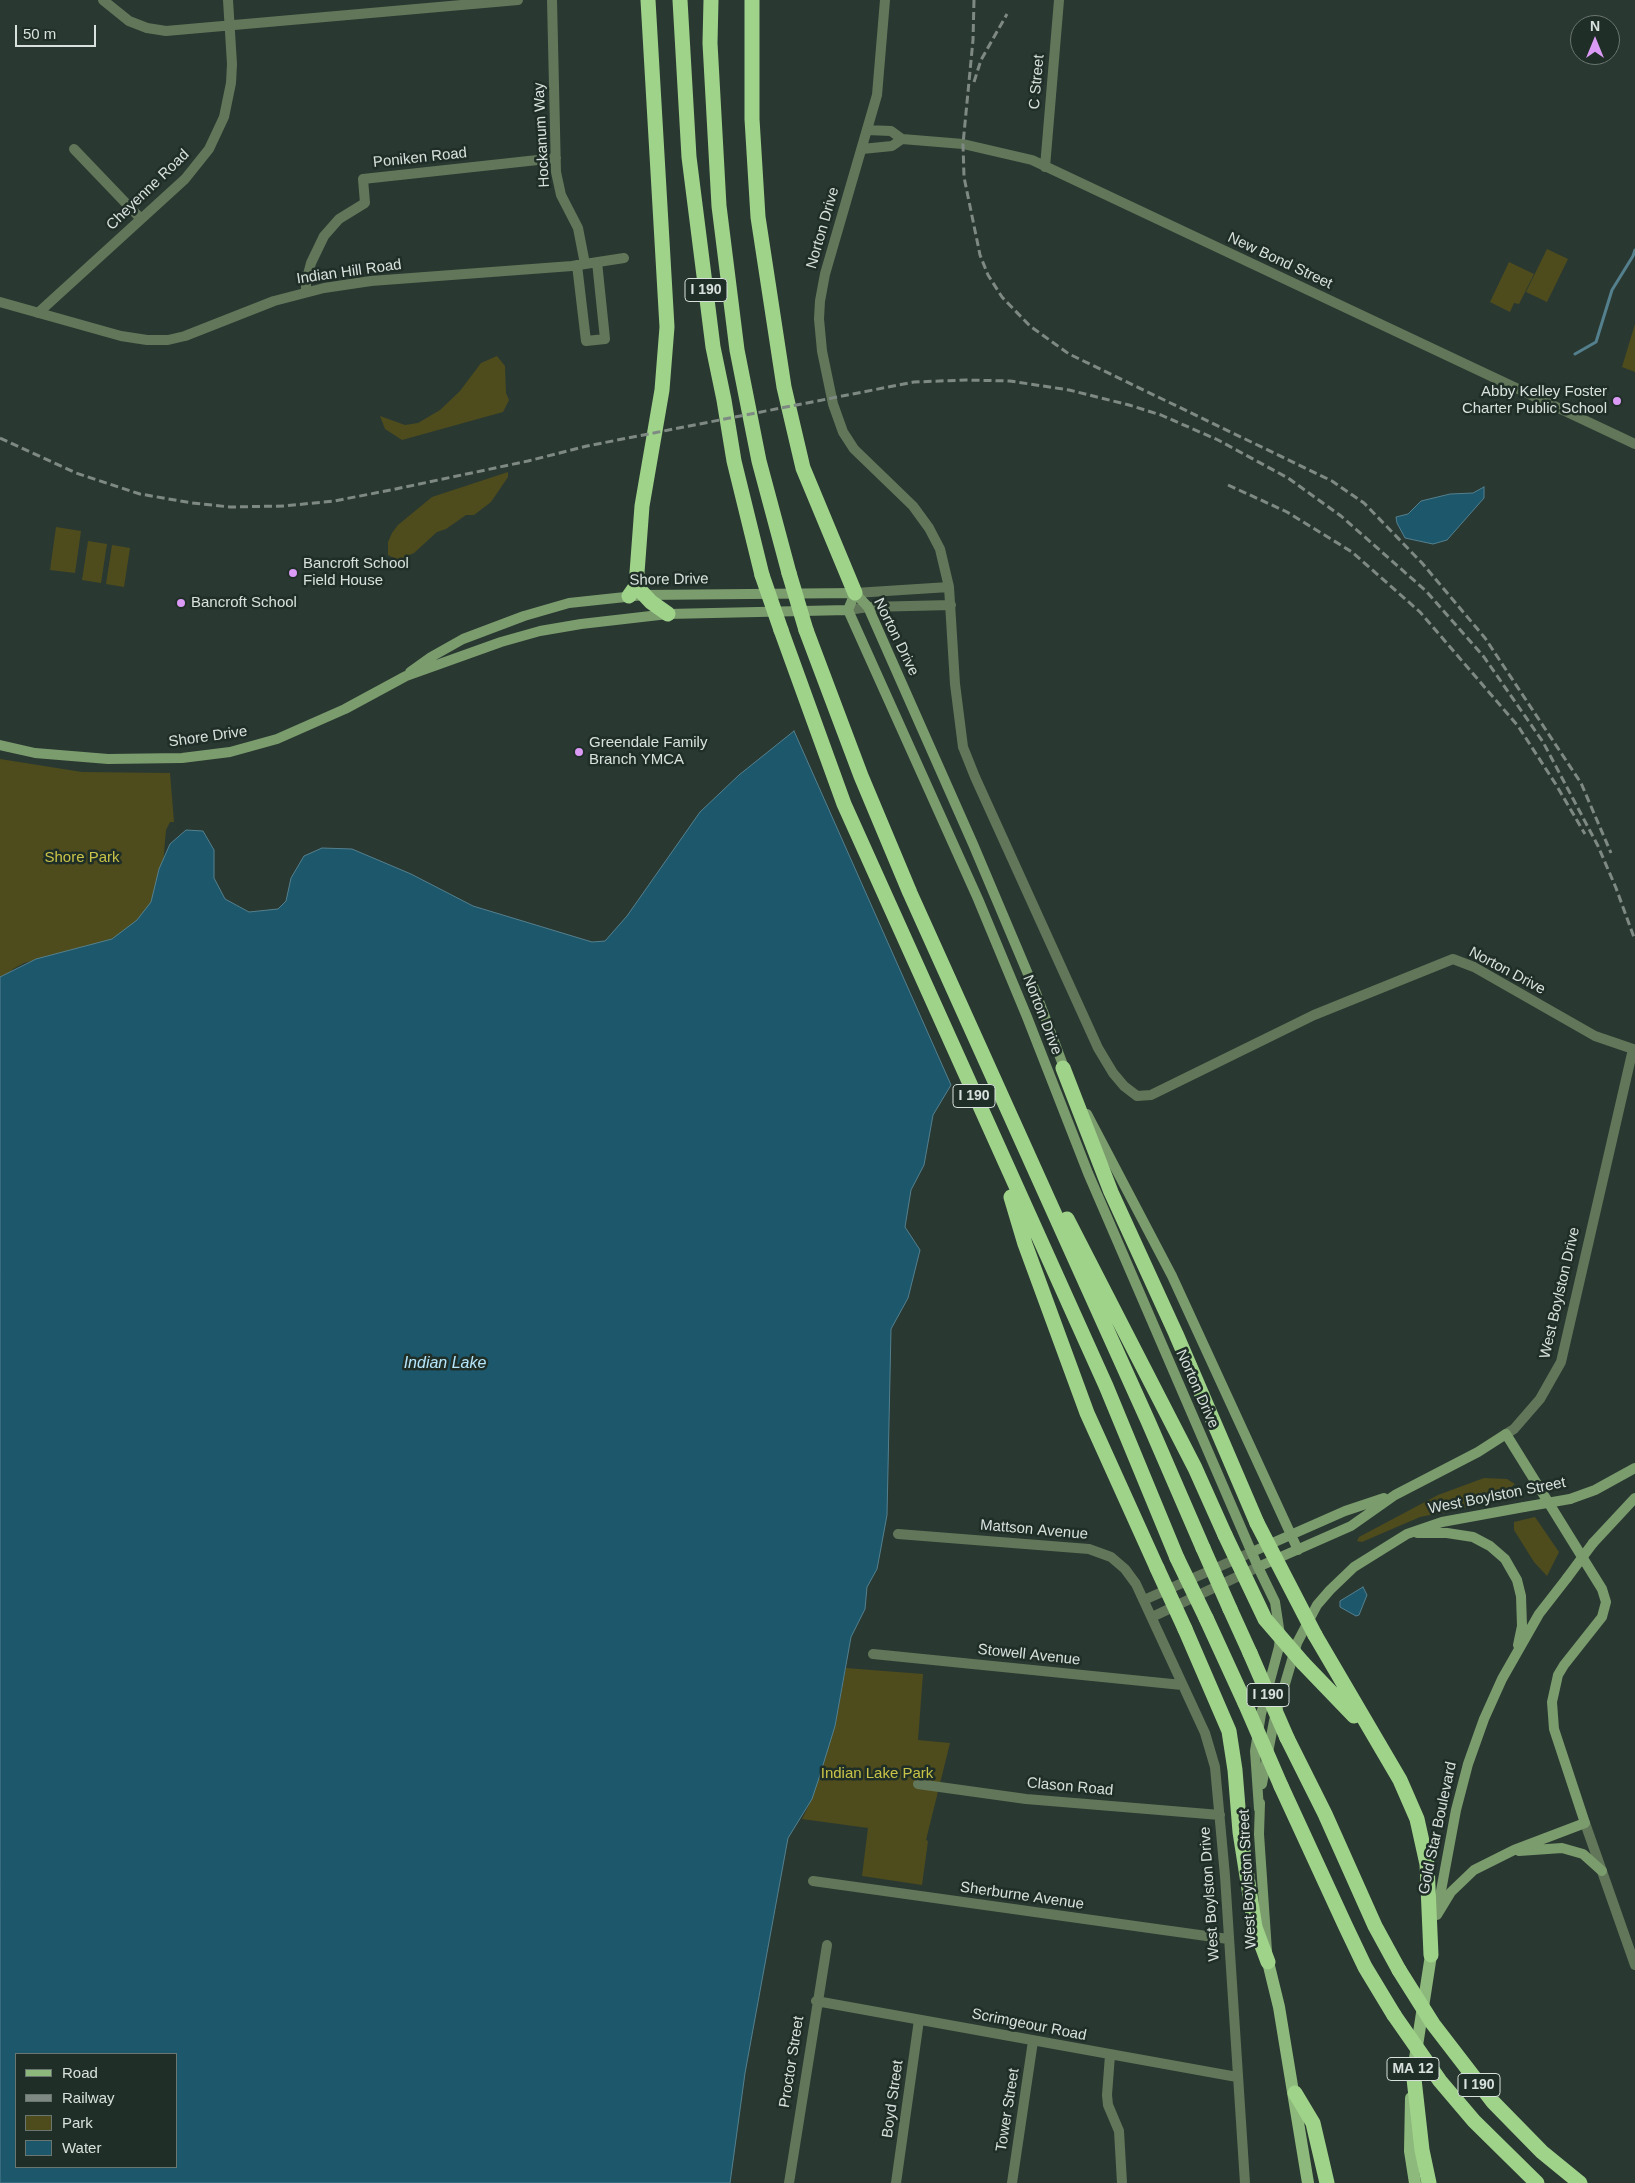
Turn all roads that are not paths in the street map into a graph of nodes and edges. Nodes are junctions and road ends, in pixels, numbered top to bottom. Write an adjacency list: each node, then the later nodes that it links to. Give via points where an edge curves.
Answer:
1 (103, 0): 12 (street, via 129,20 156,30)
2 (228, 0): 12 (street, Cheyenne Road)
3 (518, 0): 12 (street)
4 (552, 0): 18 (street, Hockanum Way)
5 (648, 0): 29 (highway, via 667,327 662,390 639,526)
6 (680, 0): 40 (highway, I 190, bridge, via 689,158 713,348 734,461 762,575 841,796)
7 (711, 0): 13 (highway, I 190)
8 (721, 0): 13 (highway, via 719,25)
9 (752, 0): 30 (highway, via 751,94 758,217 784,387 803,468)
10 (885, 0): 14 (street, Norton Drive, via 877,95)
11 (1058, 0): 19 (street, C Street)
12 (230, 26): 20 (street, Cheyenne Road, via 231,82 217,134 198,164)
13 (710, 43): 39 (highway, I 190, bridge, via 720,206 737,350 759,462 789,574 806,630 866,789)
14 (867, 130): 15 (street, New Bond Street, via 891,131); 17 (street, Norton Drive)
15 (902, 139): 17 (street, New Bond Street, via 892,146); 19 (street, New Bond Street, via 973,146)
16 (74, 149): 20 (street)
17 (862, 149): 28 (street, Norton Drive, via 825,274 819,319 822,351 833,404 843,432 860,456 922,517 940,550)
18 (556, 158): 23 (street, Hockanum Way, via 558,188 578,228); 24 (street, Poniken Road, via 363,179 365,203 339,219 324,236 311,263)
19 (1045, 166): 27 (street, New Bond Street)
20 (141, 219): 26 (street, Cheyenne Road)
21 (624, 258): 22 (street, Indian Hill Road)
22 (596, 262): 23 (street, Indian Hill Road); 23 (street, Hockanum Way, via 605,339 586,341)
23 (581, 265): 24 (street, Indian Hill Road, via 371,281)
24 (306, 292): 26 (street, Indian Hill Road, via 274,300 168,340 121,336)
25 (0, 302): 26 (street, Indian Hill Road)
26 (38, 313)
27 (1635, 444)
28 (949, 586): 30 (street, Shore Drive); 32 (street, Norton Drive)
29 (636, 592): 30 (main road, Shore Drive); 34 (highway); 35 (main road, Shore Drive, via 569,603 502,623 444,649)
30 (855, 593): 31 (main road, Norton Drive); 33 (main road, Norton Drive)
31 (868, 606): 32 (street, Shore Drive); 33 (street, Shore Drive); 38 (main road, Norton Drive, via 1036,993)
32 (951, 606): 37 (street, Norton Drive, via 957,708 966,754 1098,1048 1116,1077 1137,1096 1156,1093 1314,1014 1453,959 1474,967 1595,1036)
33 (848, 610): 34 (main road, Shore Drive); 49 (main road, Norton Drive, via 982,908 1088,1173)
34 (668, 614): 35 (main road, Shore Drive, via 540,631)
35 (406, 676): 36 (main road, Shore Drive, via 285,736 230,752 126,760 59,756)
36 (0, 745)
37 (1633, 1049): 41 (street, West Boylston Drive, via 1561,1362 1536,1405)
38 (1063, 1068): 47 (main road, Norton Drive, via 1172,1276); 56 (highway, bridge, via 1111,1192 1257,1522 1315,1635)
39 (1014, 1124): 56 (highway, bridge, via 1168,1414 1265,1619 1343,1702); 87 (highway, I 190, bridge, via 1287,1738 1375,1926 1433,2024 1493,2102 1542,2152)
40 (994, 1140): 68 (highway, bridge, via 1025,1244 1087,1413 1229,1731 1255,1927); 86 (highway, I 190, bridge, via 1106,1386 1177,1558 1365,1967 1440,2081 1468,2114)
41 (1506, 1434): 43 (main road, West Boylston Drive, via 1478,1452); 60 (main road, via 1605,1596 1602,1617 1561,1670 1552,1702 1554,1729)
42 (1635, 1468): 46 (main road, West Boylston Street, bridge, via 1595,1490 1570,1498 1442,1522)
43 (1395, 1494): 47 (main road, West Boylston Drive, via 1345,1511); 48 (main road, West Boylston Drive, via 1351,1526)
44 (1635, 1498): 54 (main road, Gold Star Boulevard / MA 12, bridge, via 1566,1578 1539,1614)
45 (898, 1534): 51 (street, Mattson Avenue, via 1095,1550 1119,1563 1132,1577)
46 (1407, 1534): 54 (main road, via 1448,1533 1473,1537 1505,1559 1517,1580 1522,1604 1522,1626); 58 (main road, West Boylston Street, via 1347,1573 1317,1605 1306,1624 1285,1677 1266,1756)
47 (1291, 1536): 48 (main road, Norton Drive); 49 (main road, West Boylston Drive)
48 (1298, 1550): 50 (main road, West Boylston Drive)
49 (1252, 1552): 50 (main road, Norton Drive); 51 (street, West Boylston Drive)
50 (1258, 1567): 52 (street, West Boylston Drive); 58 (main road, Norton Drive, via 1275,1602 1280,1635 1255,1751)
51 (1144, 1600): 52 (street, West Boylston Drive)
52 (1152, 1616): 55 (street, West Boylston Drive)
53 (873, 1654): 55 (street, Stowell Avenue)
54 (1513, 1660): 64 (main road, Gold Star Boulevard / MA 12, via 1484,1719 1468,1764)
55 (1182, 1685): 59 (street, West Boylston Drive, via 1211,1749)
56 (1400, 1780): 67 (highway, via 1417,1818 1427,1864)
57 (918, 1784): 59 (street, Clason Road, via 1026,1798)
58 (1259, 1808): 68 (main road, West Boylston Street)
59 (1220, 1814): 65 (street, West Boylston Drive)
60 (1585, 1823): 61 (main road); 62 (street)
61 (1510, 1852): 62 (main road, via 1562,1848 1583,1854); 64 (main road, via 1468,1874 1451,1892)
62 (1602, 1871): 69 (street)
63 (813, 1881): 65 (street, Sherburne Avenue)
64 (1437, 1915): 67 (main road, Gold Star Boulevard / MA 12)
65 (1228, 1938): 75 (street, West Boylston Drive)
66 (827, 1945): 70 (street, Proctor Street)
67 (1431, 1955): 74 (main road, Gold Star Boulevard / MA 12)
68 (1268, 1962): 76 (main road, West Boylston Street)
69 (1635, 1965)
70 (816, 2001): 71 (street, Scrimgeour Road); 77 (street, Proctor Street)
71 (919, 2020): 72 (street, Scrimgeour Road); 78 (street, Boyd Street)
72 (1033, 2041): 73 (street, Scrimgeour Road); 79 (street, Tower Street)
73 (1110, 2055): 75 (street, Scrimgeour Road); 80 (street, via 1108,2105 1119,2131)
74 (1413, 2070): 84 (main road, Gold Star Boulevard / MA 12, via 1410,2144); 85 (highway, via 1420,2140)
75 (1238, 2077): 81 (street, West Boylston Drive)
76 (1295, 2093): 82 (main road, West Boylston Street); 83 (highway, via 1313,2123)
77 (789, 2183)
78 (896, 2183)
79 (1012, 2183)
80 (1122, 2183)
81 (1245, 2183)
82 (1308, 2183)
83 (1328, 2183)
84 (1415, 2183)
85 (1429, 2183)
86 (1538, 2183)
87 (1580, 2183)

